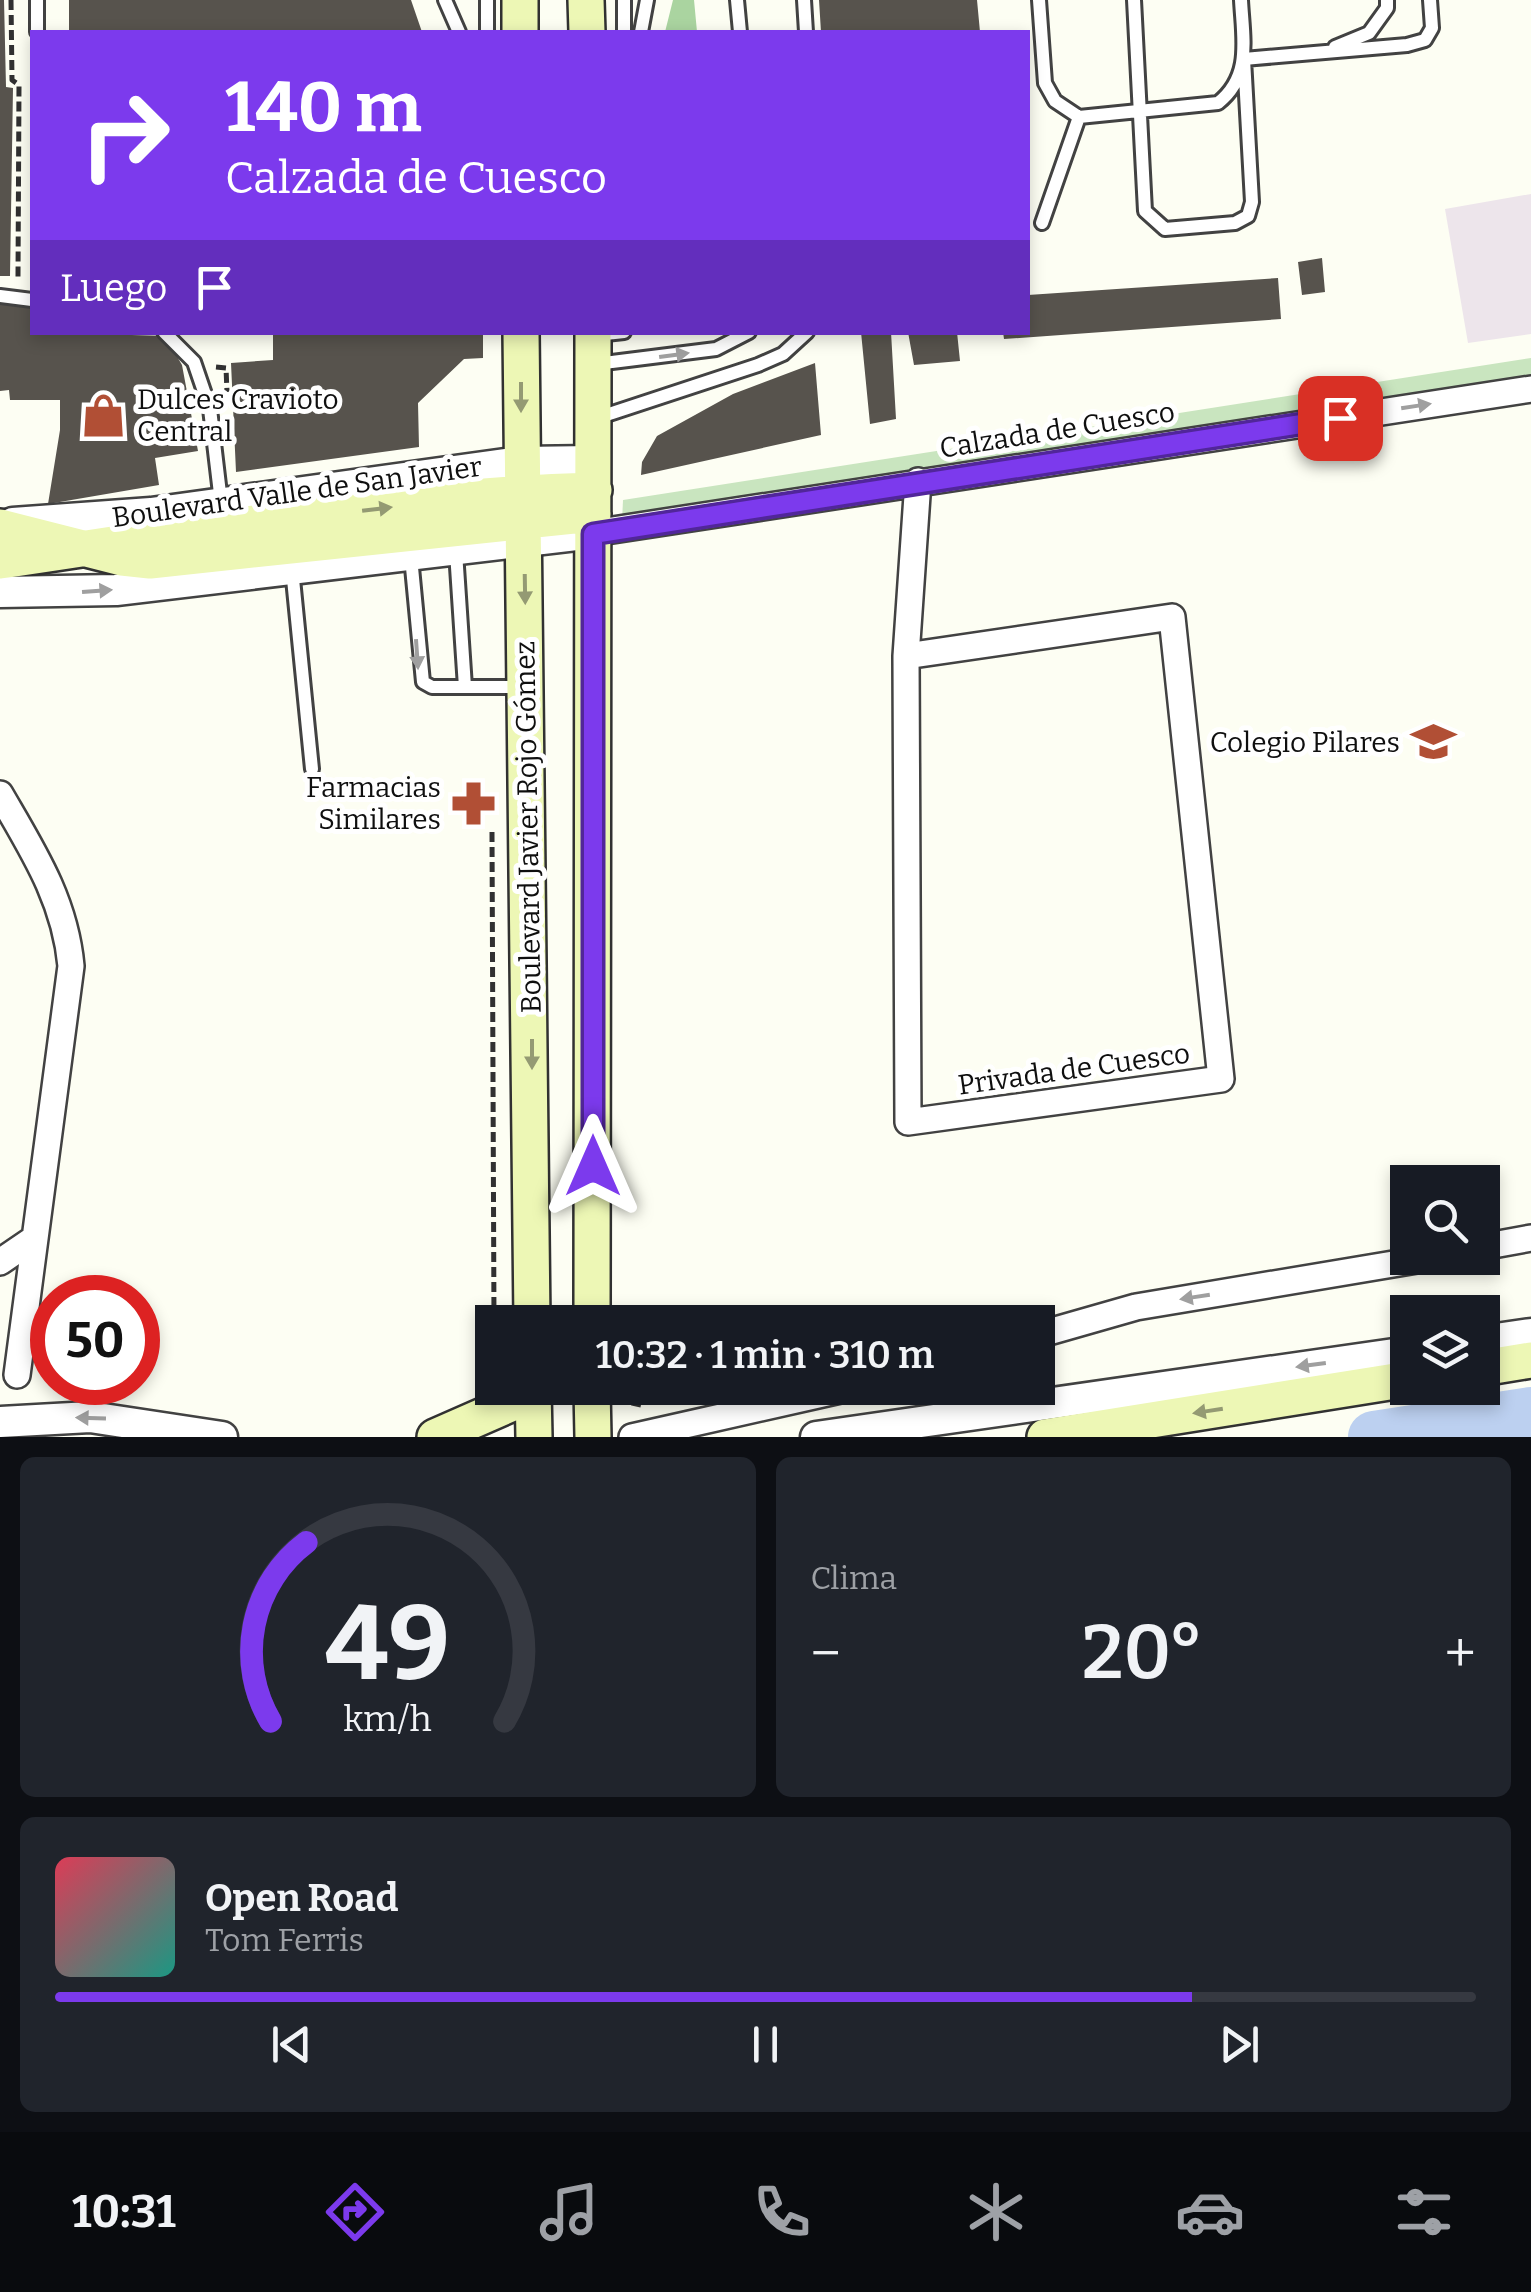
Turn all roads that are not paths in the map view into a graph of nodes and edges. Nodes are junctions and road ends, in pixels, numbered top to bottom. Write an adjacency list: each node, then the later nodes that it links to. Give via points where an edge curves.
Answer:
1 (37, 0): 15 (lane)
2 (445, 0): 16 (lane)
3 (486, 0): 17 (lane)
4 (520, 0): 18 (main road)
5 (586, 0): 19 (main road)
6 (624, 0): 20 (lane)
7 (647, 0): 21 (lane)
8 (736, 0): 22 (lane)
9 (804, 0): 23 (lane)
10 (1039, 0): 27 (lane, via 1045,83 1055,101)
11 (1134, 0): 26 (lane)
12 (1241, 0): 25 (lane)
13 (1387, 0): 24 (lane, via 1369,33)
14 (1430, 0): 24 (lane, via 1432,28 1424,40)
15 (37, 30)
16 (458, 30)
17 (487, 30)
18 (520, 30)
19 (587, 30)
20 (624, 30)
21 (641, 30)
22 (740, 30)
23 (806, 30)
24 (1318, 53): 25 (lane)
25 (1244, 59): 26 (lane, via 1240,79 1218,103); 26 (lane, via 1252,202 1248,216 1235,223 1166,229 1153,222 1146,211)
26 (1140, 111): 27 (lane)
27 (1078, 117): 28 (lane)
28 (1042, 223)
29 (0, 296): 30 (lane)
30 (30, 300)
31 (167, 335): 40 (lane, via 194,362 210,409)
32 (520, 335): 41 (main road, Boulevard Javier Rojo Gómez, one-way to 41)
33 (743, 335): 35 (lane, one-way to 33, via 716,349)
34 (804, 335): 37 (lane, via 758,365)
35 (601, 341): 37 (main road)
36 (1531, 389): 38 (street, Calzada de Cuesco, one-way to 36)
37 (594, 419): 39 (main road)
38 (918, 481): 39 (street, Calzada de Cuesco); 49 (street, Privada de Cuesco)
39 (593, 500): 41 (main road, Boulevard Valle de San Javier); 41 (street, Boulevard Valle de San Javier); 60 (main road)
40 (221, 502): 41 (street, Boulevard Valle de San Javier); 42 (street, Boulevard Valle de San Javier, via 80,522)
41 (523, 504): 43 (main road, Boulevard Valle de San Javier); 44 (street, Boulevard Valle de San Javier); 51 (main road, Boulevard Javier Rojo Gómez, one-way to 51)
42 (0, 525): 43 (main road, Boulevard Valle de San Javier)
43 (87, 548): 46 (main road, Boulevard Valle de San Javier)
44 (456, 552): 45 (street, Boulevard Valle de San Javier); 50 (lane)
45 (411, 557): 47 (street, Boulevard Valle de San Javier); 50 (lane, one-way to 50, via 418,671 432,688)
46 (0, 561)
47 (292, 569): 48 (street, Boulevard Valle de San Javier, one-way to 47, via 98,592); 52 (lane)
48 (0, 592)
49 (906, 656): 49 (street, Privada de Cuesco, via 908,1122 1220,1079 1172,616)
50 (465, 687): 51 (lane)
51 (526, 687): 59 (main road, Boulevard Javier Rojo Gómez, one-way to 59)
52 (312, 769)
53 (0, 794): 55 (street, via 53,886 68,929 70,966)
54 (1531, 1238): 56 (street)
55 (32, 1240): 57 (street); 67 (street)
56 (1500, 1244)
57 (0, 1262)
58 (1390, 1265): 61 (street, one-way to 61, via 1136,1307)
59 (532, 1305)
60 (592, 1305)
61 (1055, 1329)
62 (1531, 1334): 63 (street)
63 (1500, 1338)
64 (1390, 1355): 79 (street, one-way to 79)
65 (1531, 1360): 66 (main road)
66 (1500, 1365)
67 (17, 1376)
68 (1390, 1383): 80 (main road, one-way to 80)
69 (503, 1405): 75 (main road)
70 (533, 1405): 76 (main road)
71 (592, 1405): 77 (main road)
72 (773, 1405): 78 (street)
73 (0, 1422): 74 (street, one-way to 73, via 90,1417)
74 (222, 1437)
75 (435, 1437)
76 (534, 1437)
77 (593, 1437)
78 (632, 1437)
79 (816, 1437)
80 (1045, 1437)

